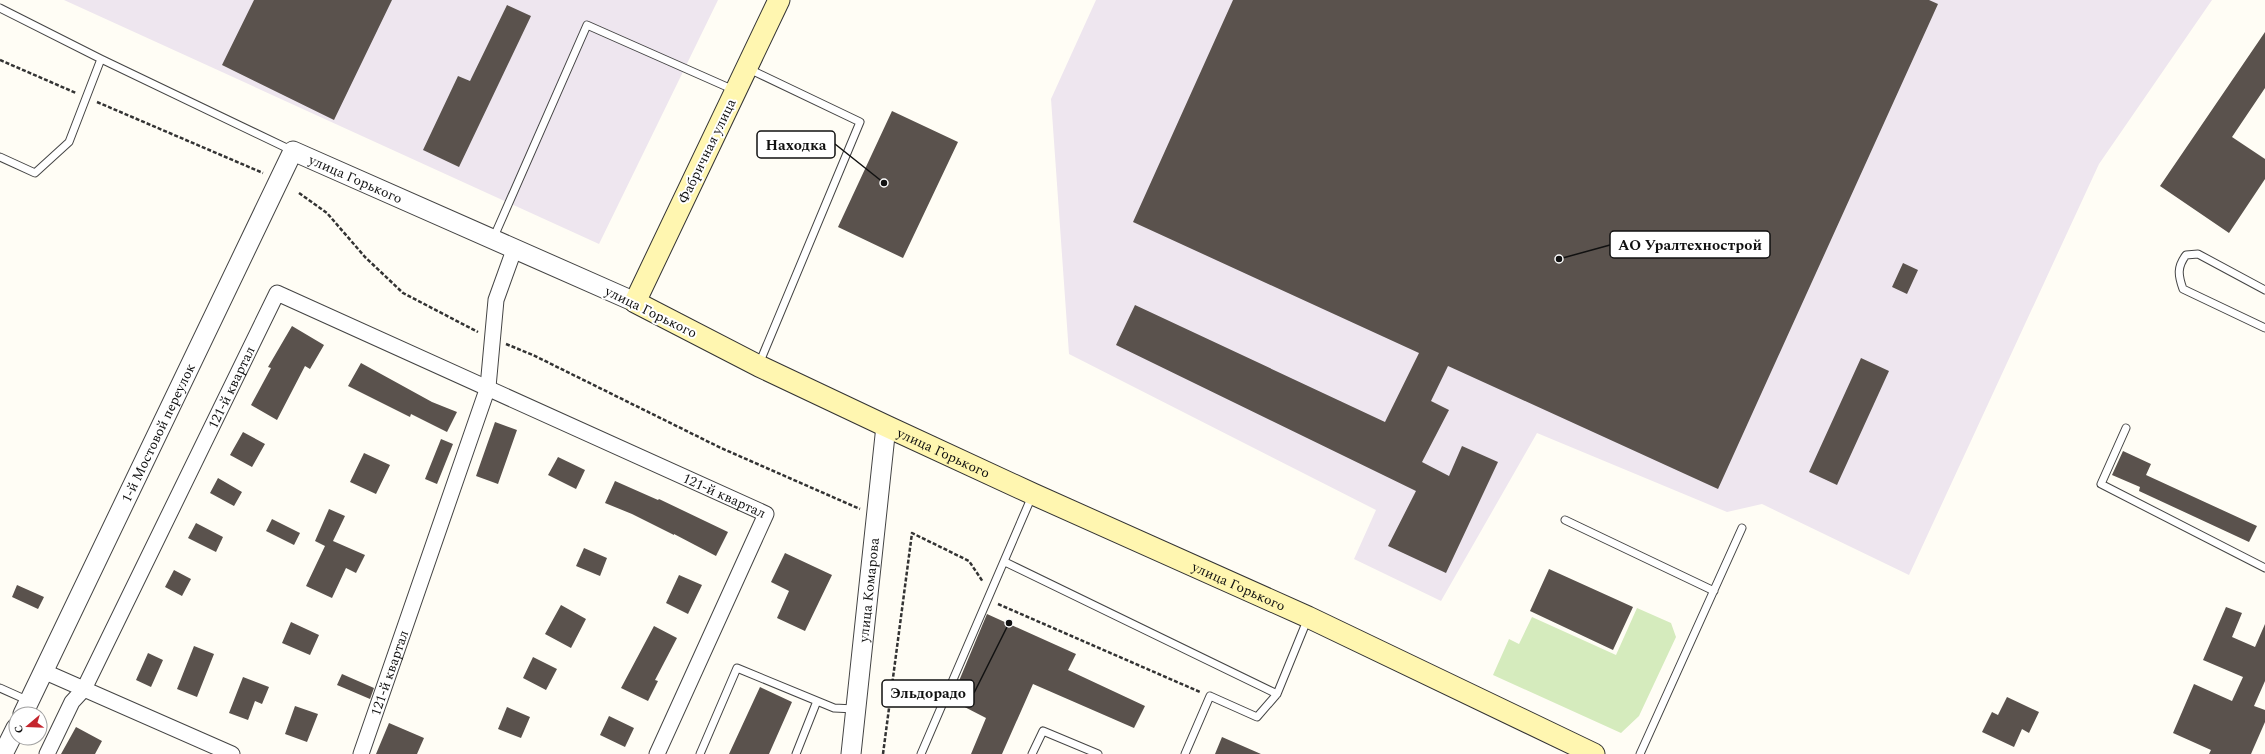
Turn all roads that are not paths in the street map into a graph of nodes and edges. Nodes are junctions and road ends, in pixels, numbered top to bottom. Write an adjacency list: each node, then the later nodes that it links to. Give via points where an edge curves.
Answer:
1 (779, 0): 4 (main road, Фабричная улица)
2 (0, 8): 3 (lane)
3 (101, 59): 6 (lane); 7 (lane, via 69,142 35,173)
4 (747, 68): 5 (main road, Фабричная улица); 13 (lane, via 860,122)
5 (736, 90): 8 (lane, via 587,25); 11 (main road, Фабричная улица)
6 (293, 151): 8 (street, улица Горького); 24 (street, 1-й Мостовой переулок)
7 (0, 157)
8 (492, 240): 9 (street, улица Горького)
9 (514, 250): 11 (street, улица Горького); 14 (street, via 496,300)
10 (2265, 290): 12 (lane, via 2198,254 2186,255 2179,264 2178,275 2183,289)
11 (635, 302): 13 (main road, улица Горького)
12 (2265, 328)
13 (759, 366): 15 (main road, улица Горького)
14 (488, 387): 26 (street, 121-й квартал, via 277,293); 36 (street, 121-й квартал); 37 (street, 121-й квартал, via 766,514)
15 (886, 426): 17 (main road, улица Горького); 31 (street, улица Комарова)
16 (2126, 428): 21 (lane, via 2101,484)
17 (1033, 494): 20 (lane); 23 (main road, улица Горького)
18 (1565, 520): 22 (lane)
19 (1742, 528): 22 (lane)
20 (1005, 562): 27 (lane); 41 (lane)
21 (2265, 568)
22 (1714, 591): 46 (lane)
23 (1308, 617): 27 (lane); 45 (main road, улица Горького)
24 (43, 671): 26 (street); 30 (street, 1-й Мостовой переулок)
25 (0, 688): 29 (lane)
26 (84, 689): 34 (street, via 72,702); 35 (street)
27 (1277, 694): 44 (lane, via 1257,716 1210,696)
28 (817, 701): 31 (lane, via 834,708); 38 (lane, via 737,668); 39 (lane)
29 (25, 706)
30 (26, 706)
31 (857, 709): 40 (street, улица Комарова)
32 (8, 744): 33 (street)
33 (3, 754)
34 (47, 754)
35 (232, 754)
36 (361, 754)
37 (656, 754)
38 (700, 754)
39 (796, 754)
40 (851, 754)
41 (921, 754)
42 (1032, 754): 43 (lane, via 1043,731)
43 (1098, 754)
44 (1185, 754)
45 (1594, 754)
46 (1640, 754)

